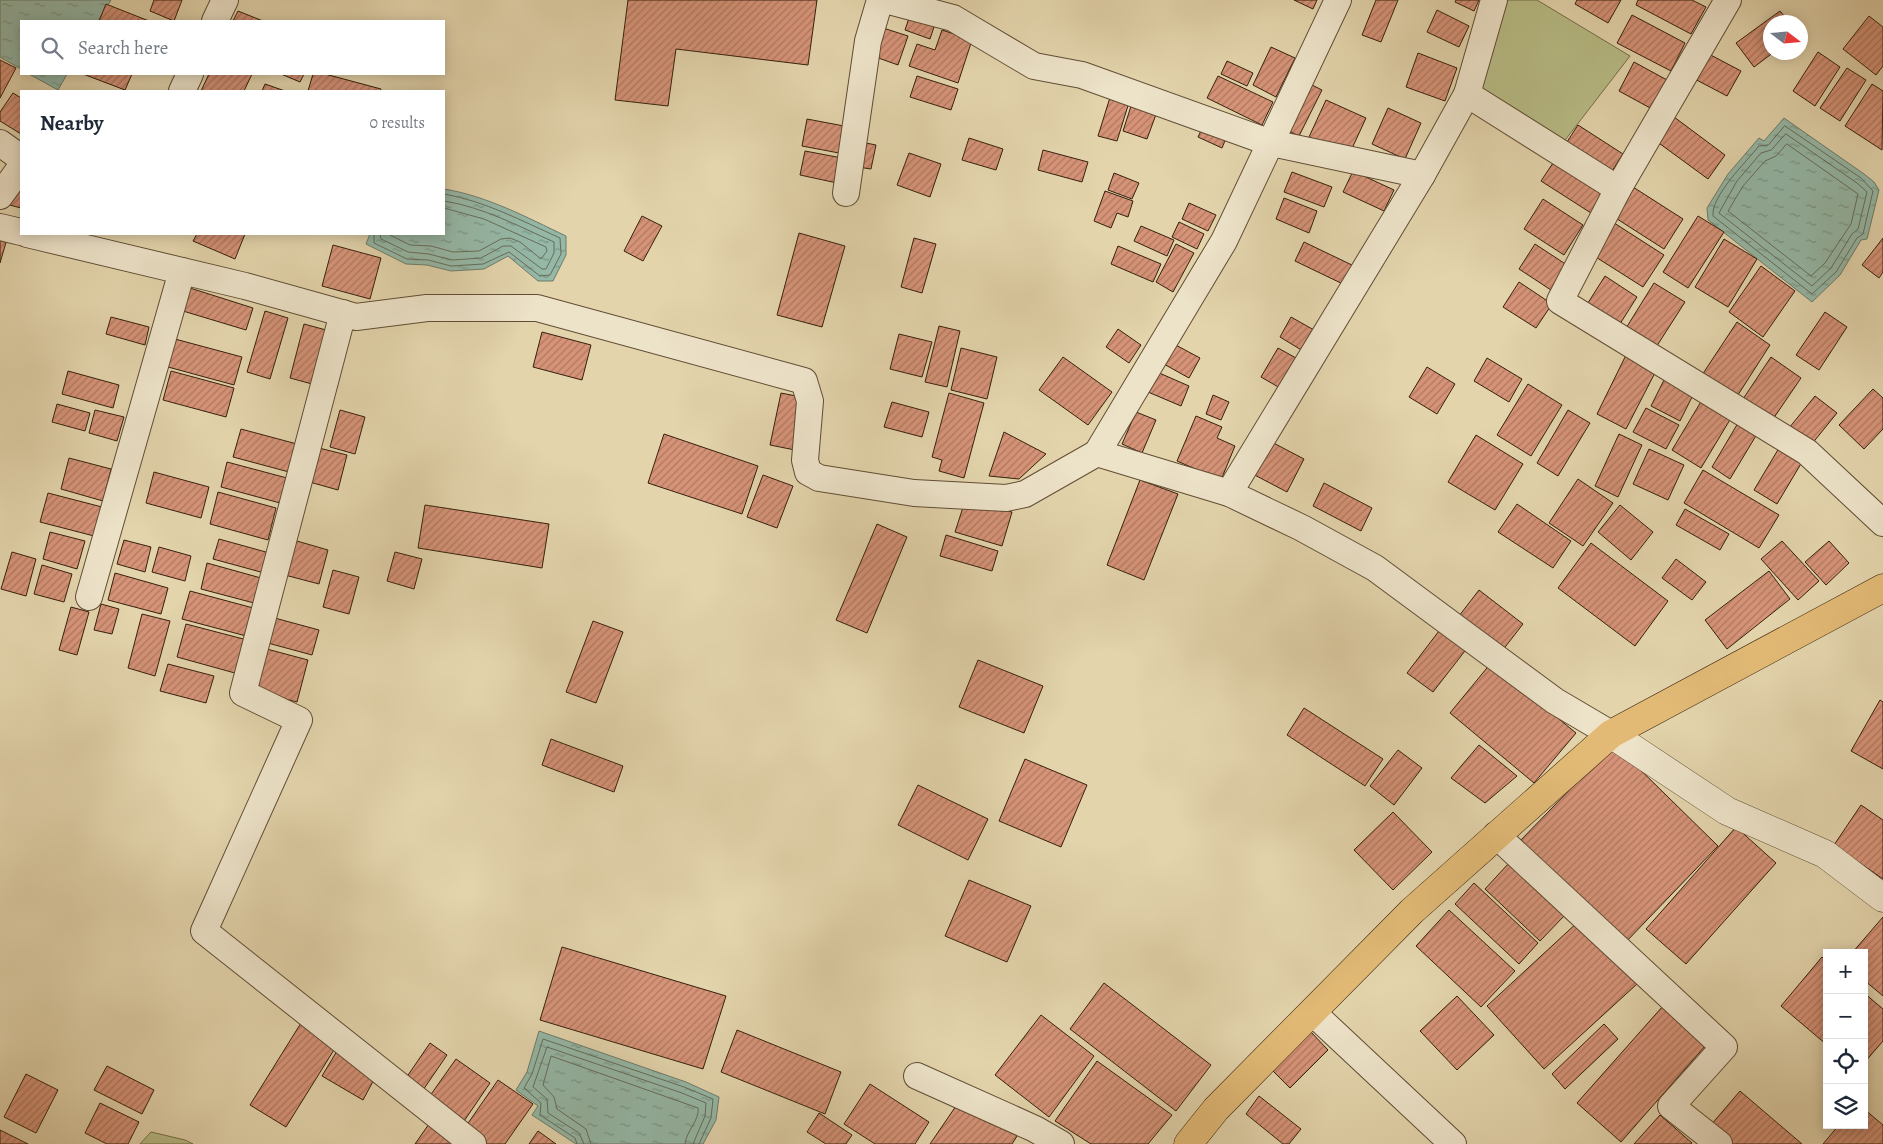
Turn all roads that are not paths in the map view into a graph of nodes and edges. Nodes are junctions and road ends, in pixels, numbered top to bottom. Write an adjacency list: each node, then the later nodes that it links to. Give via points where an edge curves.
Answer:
1 (225, 0): 8 (street)
2 (880, 0): 18 (street, via 868,42)
3 (885, 0): 7 (street)
4 (1338, 0): 13 (street)
5 (1494, 0): 11 (street)
6 (1728, 0): 17 (street)
7 (959, 9): 13 (street, via 1034,66 1082,75)
8 (215, 20)
9 (190, 75): 10 (street)
10 (182, 90)
11 (1467, 94): 16 (street); 17 (street)
12 (0, 143): 14 (street)
13 (1270, 143): 16 (street); 26 (street, via 1224,241)
14 (20, 157)
15 (20, 168): 19 (street)
16 (1422, 175): 27 (street)
17 (1618, 188): 28 (street, via 1560,301 1807,452)
18 (846, 194)
19 (0, 196)
20 (0, 227): 21 (street)
21 (20, 232)
22 (36, 235): 23 (street)
23 (109, 243): 24 (street)
24 (182, 271): 25 (street); 30 (street)
25 (343, 314): 26 (street, via 356,317 427,308 537,308 804,381 810,401 805,460 808,472 820,478 914,493 1006,498 1025,494); 36 (street, via 243,693 299,720 204,931)
26 (1097, 453): 27 (street)
27 (1229, 493): 31 (street, via 1375,568 1555,701)
28 (1883, 523)
29 (1883, 588): 31 (main road)
30 (89, 597)
31 (1611, 734): 32 (main road); 33 (street, via 1727,811 1825,854)
32 (1496, 836): 34 (main road, via 1412,911); 40 (street, via 1724,1047 1672,1106)
33 (1883, 898)
34 (1312, 1012): 38 (main road, via 1216,1109); 39 (street)
35 (917, 1076): 37 (street, via 1036,1128)
36 (473, 1144)
37 (1061, 1144)
38 (1188, 1144)
39 (1453, 1144)
40 (1719, 1144)

